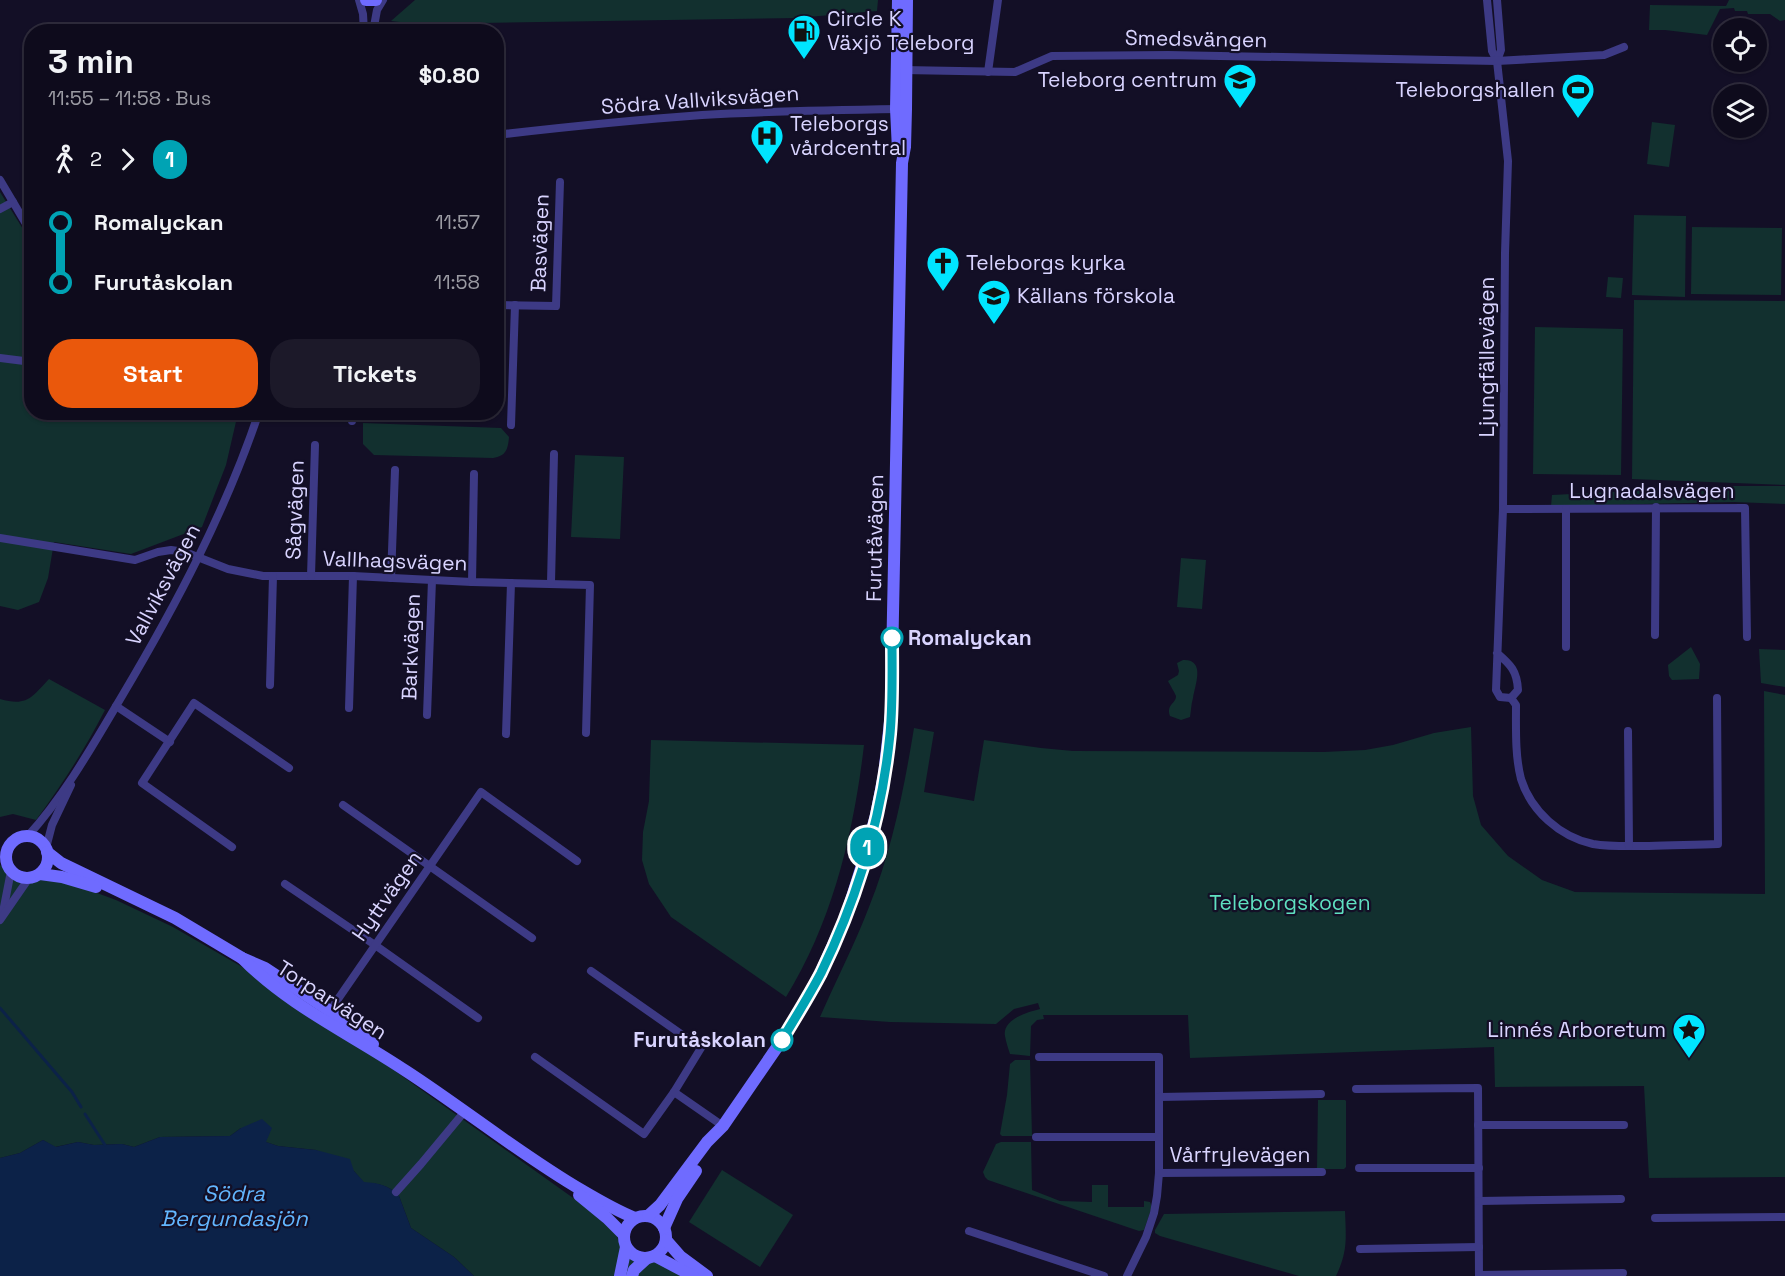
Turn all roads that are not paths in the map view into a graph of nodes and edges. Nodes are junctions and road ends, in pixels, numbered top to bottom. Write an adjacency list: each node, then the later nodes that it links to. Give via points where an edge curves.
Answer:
1 (358, 0): 9 (street)
2 (366, 0): 3 (street)
3 (376, 0)
4 (383, 0): 10 (street)
5 (998, 0): 14 (street)
6 (1487, 0): 12 (street, Ljungfällevägen, via 1492,51)
7 (1497, 0): 12 (street, Ljungfällevägen, via 1502,50)
8 (899, 1): 13 (street, Furutåvägen)
9 (364, 24)
10 (374, 24)
11 (1624, 47): 12 (street, Smedsvängen, via 1604,55)
12 (1497, 61): 14 (street, Smedsvängen, via 1052,56 1015,72); 33 (street, Ljungfällevägen, via 1508,161)
13 (902, 70): 14 (street, Smedsvängen); 15 (street, Furutåvägen)
14 (988, 72)
15 (901, 109): 16 (street, Södra Vallviksvägen, via 702,115); 88 (street, Furutåvägen, via 904,147 891,713 884,775 846,916 820,974 782,1040)
16 (504, 134)
17 (0, 180): 19 (street)
18 (560, 182): 23 (street, Basvägen, via 556,306)
19 (13, 202): 20 (street); 21 (street)
20 (0, 209)
21 (24, 221)
22 (504, 305): 23 (street)
23 (515, 305): 27 (street)
24 (0, 358): 25 (street)
25 (24, 361)
26 (256, 420): 36 (street, Vallviksvägen, via 221,512)
27 (511, 425)
28 (315, 445): 38 (street, Sågvägen)
29 (554, 454): 44 (street)
30 (395, 470): 40 (street)
31 (474, 474): 42 (street)
32 (1656, 507): 34 (street, Lugnadalsvägen); 45 (street); 46 (street, Lugnadalsvägen, via 1745,508)
33 (1503, 509): 34 (street, Lugnadalsvägen); 48 (street, Ljungfällevägen)
34 (1566, 509): 47 (street)
35 (0, 538): 36 (street, Vallhagsvägen, via 135,560 171,550)
36 (199, 556): 37 (street, Vallhagsvägen, via 228,569); 52 (street, Vallviksvägen)
37 (273, 576): 38 (street, Vallhagsvägen); 49 (street)
38 (311, 576): 39 (street, Vallhagsvägen)
39 (353, 576): 40 (street, Vallhagsvägen); 53 (street)
40 (391, 578): 41 (street, Vallhagsvägen)
41 (432, 580): 42 (street, Vallhagsvägen); 54 (street, Barkvägen)
42 (472, 582): 43 (street, Vallhagsvägen)
43 (511, 582): 44 (street, Vallhagsvägen); 57 (street)
44 (551, 583): 56 (street, Vallhagsvägen, via 590,585)
45 (1655, 635)
46 (1747, 637)
47 (1566, 647)
48 (1497, 653): 50 (street, via 1517,676 1518,690); 50 (street, Ljungfällevägen, via 1496,690 1500,697)
49 (270, 685)
50 (1511, 698): 64 (street, via 1516,705 1521,778 1537,810 1547,821 1578,839)
51 (1717, 698): 64 (street, via 1718,844)
52 (116, 706): 58 (street); 59 (street, Vallviksvägen)
53 (349, 708)
54 (427, 715)
55 (1628, 731): 64 (street)
56 (586, 733)
57 (506, 734)
58 (170, 742): 60 (street, via 194,703); 65 (street, via 142,783)
59 (81, 766): 62 (street, Vallviksvägen, via 38,824); 66 (street, Vallviksvägen, via 52,825)
60 (289, 768)
61 (343, 805): 69 (street)
62 (21, 839): 63 (street); 66 (street, via 38,840); 68 (street, via 7,852)
63 (0, 842)
64 (1629, 846)
65 (232, 847)
66 (47, 850): 70 (street, via 47,864); 72 (street, Torparvägen, via 61,863)
67 (578, 861): 69 (street, Hyttvägen, via 480,792)
68 (6, 865): 70 (street, via 20,877); 73 (street)
69 (430, 866): 74 (street); 75 (street, Hyttvägen)
70 (34, 876): 72 (street, Torparvägen, via 69,878); 73 (street)
71 (285, 884): 75 (street)
72 (151, 906): 77 (street, Torparvägen, via 265,968)
73 (1, 919)
74 (532, 938)
75 (375, 945): 77 (street, Hyttvägen); 78 (street)
76 (591, 971): 82 (street, via 702,1048)
77 (327, 1016): 85 (street, Torparvägen)
78 (478, 1018)
79 (535, 1057): 82 (street, via 644,1134)
80 (1039, 1057): 84 (street, via 1159,1058)
81 (1356, 1089): 86 (street, via 1478,1088)
82 (674, 1092): 88 (street)
83 (1321, 1094): 84 (street)
84 (1159, 1097): 90 (street)
85 (465, 1111): 94 (street, Torparvägen); 96 (street)
86 (1478, 1125): 87 (street); 92 (street)
87 (1624, 1125)
88 (723, 1126): 99 (street, Furutåvägen, via 660,1205); 103 (street, Furutåvägen, via 677,1199)
89 (1036, 1137): 90 (street)
90 (1158, 1137): 95 (street)
91 (1359, 1168): 92 (street)
92 (1479, 1168): 98 (street)
93 (1322, 1172): 95 (street, Vårfrylevägen)
94 (553, 1173): 99 (street, Torparvägen, via 614,1209); 104 (street, Torparvägen, via 607,1218)
95 (1159, 1173): 115 (street, via 1154,1213)
96 (396, 1192)
97 (1621, 1199): 98 (street)
98 (1479, 1201): 105 (street)
99 (641, 1217): 103 (street, via 659,1221); 104 (street, via 628,1223)
100 (1785, 1217): 101 (street)
101 (1655, 1218)
102 (969, 1231): 114 (street)
103 (664, 1234): 107 (street, via 663,1248); 113 (street, via 681,1256)
104 (625, 1241): 107 (street, via 634,1256); 110 (street)
105 (1479, 1247): 106 (street); 109 (street)
106 (1360, 1249)
107 (651, 1257): 111 (street); 112 (street)
108 (1623, 1273): 109 (street)
109 (1479, 1275)
110 (620, 1276)
111 (632, 1276)
112 (693, 1276)
113 (707, 1276)
114 (1104, 1276)
115 (1127, 1276)

